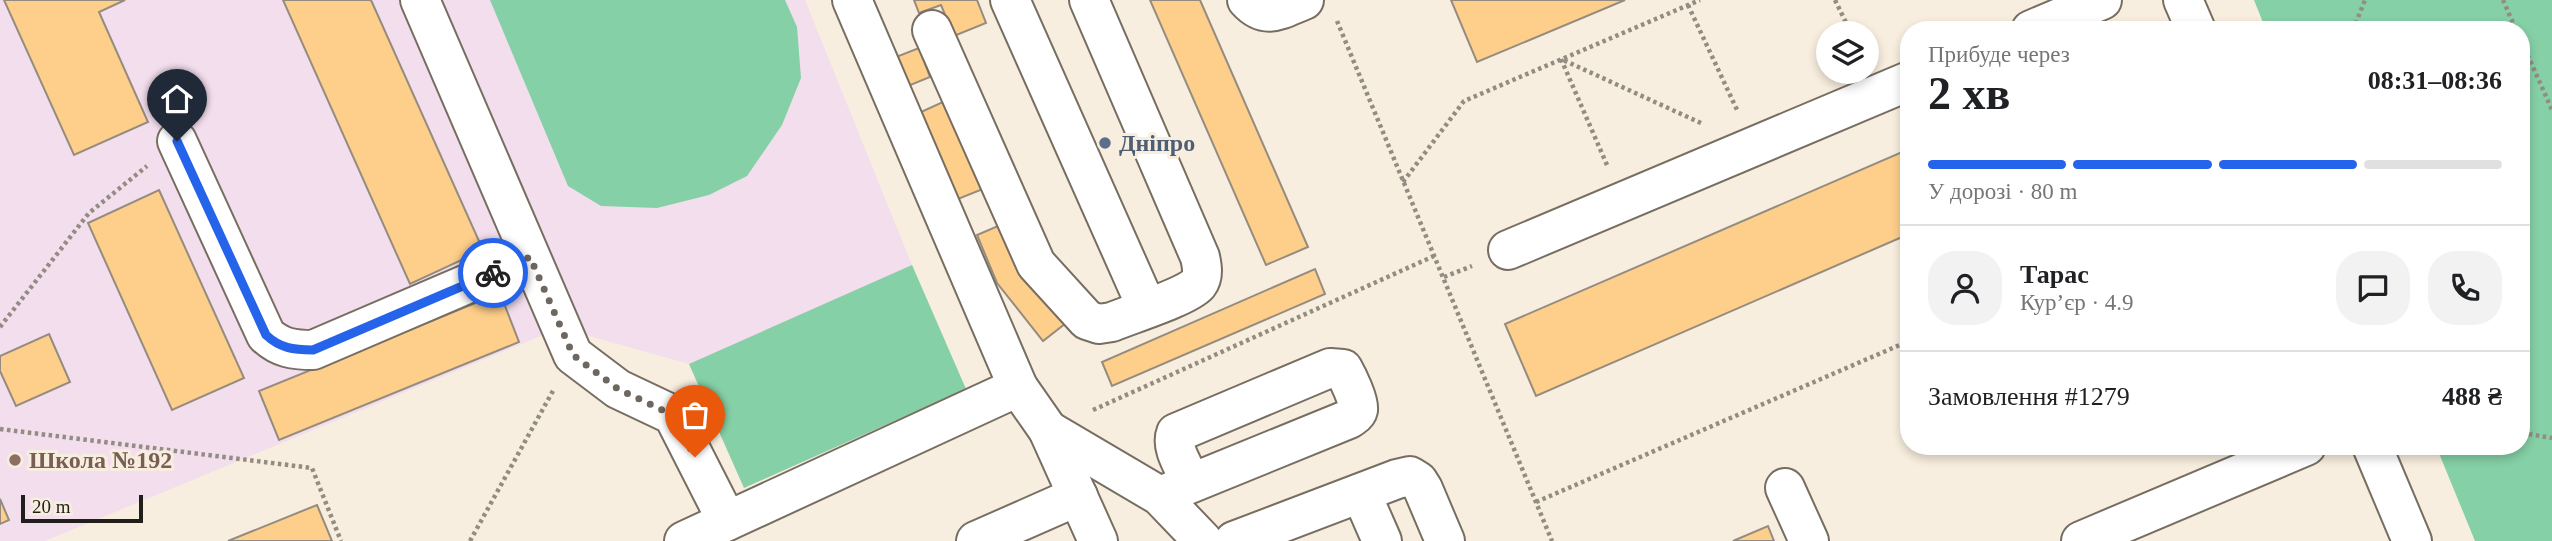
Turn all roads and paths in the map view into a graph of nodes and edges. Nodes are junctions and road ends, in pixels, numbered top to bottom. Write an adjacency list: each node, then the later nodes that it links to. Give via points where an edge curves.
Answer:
1 (421, 0): 30 (street)
2 (852, 0): 35 (street)
3 (1010, 0): 31 (street)
4 (1089, 0): 31 (street, via 1203,271 1199,283 1187,291)
5 (1247, 0): 13 (street, via 1267,13)
6 (1700, 0): 12 (path)
7 (1835, 0): 14 (path)
8 (2102, 0): 15 (street)
9 (2183, 0): 16 (street)
10 (2365, 0): 17 (path)
11 (2503, 0): 18 (path)
12 (1688, 5): 20 (path); 25 (path)
13 (1319, 6): 26 (path)
14 (1845, 21)
15 (2052, 21)
16 (2192, 21)
17 (2357, 21)
18 (2512, 21)
19 (932, 30): 31 (street, via 1036,264 1087,320 1112,322)
20 (1561, 59): 25 (path); 26 (path, via 1464,101); 27 (path)
21 (2530, 60): 23 (path)
22 (1900, 85): 25 (street)
23 (2552, 110)
24 (177, 141): 30 (street, via 266,335 276,345 313,350); 32 (path, via 89,213)
25 (1753, 146): 27 (street)
26 (1403, 183): 29 (path)
27 (1622, 202): 28 (street)
28 (1508, 250)
29 (1434, 256): 37 (path); 45 (path)
30 (530, 257): 34 (street)
31 (1147, 307)
32 (0, 327)
33 (1900, 345): 45 (path)
34 (573, 355): 46 (street, via 618,389 673,415); 49 (path)
35 (1018, 387): 37 (street); 46 (street)
36 (0, 429): 48 (path, via 312,468)
37 (1048, 430): 44 (street); 53 (street, via 1176,489)
38 (2530, 434): 39 (path)
39 (2552, 438)
40 (2285, 455): 59 (street)
41 (2376, 455): 60 (street)
42 (1785, 488): 58 (street)
43 (1361, 493): 47 (street); 55 (street); 56 (street, via 1410,476 1423,489)
44 (1078, 496): 51 (street); 52 (street)
45 (1536, 502): 57 (path)
46 (727, 520): 50 (street)
47 (1283, 532): 54 (street)
48 (341, 541)
49 (470, 541)
50 (684, 541)
51 (976, 541)
52 (1098, 541)
53 (1203, 541)
54 (1234, 541)
55 (1382, 541)
56 (1445, 541)
57 (1552, 541)
58 (1809, 541)
59 (2081, 541)
60 (2412, 541)

